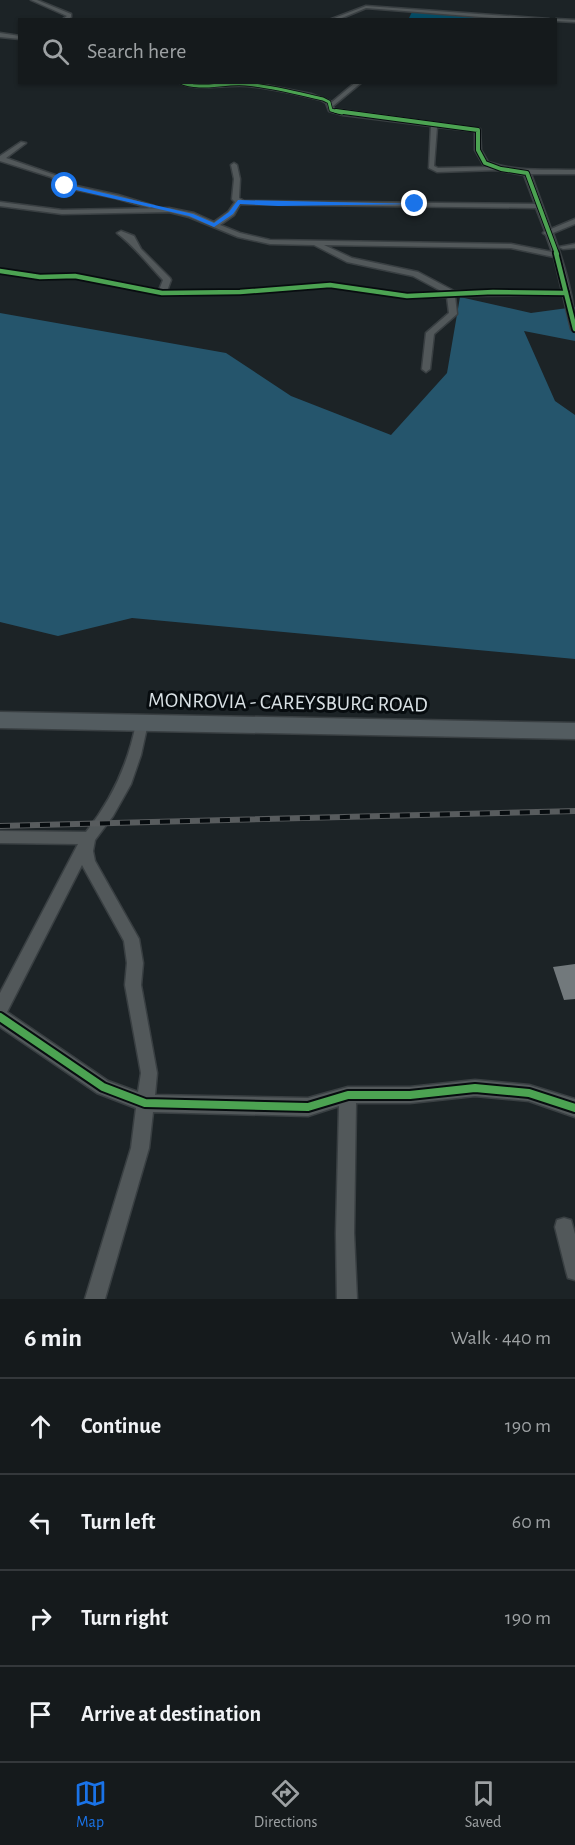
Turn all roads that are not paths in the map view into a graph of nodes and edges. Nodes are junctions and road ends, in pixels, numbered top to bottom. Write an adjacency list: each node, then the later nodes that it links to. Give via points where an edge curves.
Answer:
1 (33, 0): 4 (street)
2 (354, 5): 3 (street)
3 (361, 7): 5 (street); 6 (street)
4 (69, 17)
5 (336, 18)
6 (520, 18)
7 (557, 20): 8 (street)
8 (575, 21)
9 (0, 35): 10 (street)
10 (18, 38)
11 (185, 84): 12 (street)
12 (210, 84)
13 (236, 84): 15 (street, via 309,96)
14 (357, 84): 15 (street)
15 (331, 105): 16 (street, via 338,112)
16 (434, 125): 20 (street, via 478,130 482,160); 20 (street, via 430,167)
17 (23, 143): 18 (street)
18 (0, 158): 26 (street, via 53,176 65,186)
19 (234, 165): 23 (street)
20 (501, 169): 22 (street)
21 (575, 172): 22 (street)
22 (527, 173): 25 (street)
23 (238, 202): 25 (street); 30 (street)
24 (0, 204): 27 (street, via 63,212)
25 (538, 206): 32 (street)
26 (169, 210): 27 (street); 30 (street)
27 (104, 212): 28 (street)
28 (105, 221)
29 (575, 221): 32 (street)
30 (214, 226): 33 (street, via 253,239)
31 (121, 233): 38 (street, via 131,238 167,280)
32 (547, 233): 36 (street)
33 (321, 244): 36 (street, via 521,247); 39 (street, via 350,260 415,274)
34 (575, 246): 35 (street)
35 (562, 247)
36 (557, 255): 40 (street)
37 (0, 271): 38 (street, via 40,277 75,276)
38 (162, 293): 39 (street, via 330,285 407,296)
39 (451, 293): 40 (street); 42 (street, via 453,314 430,333)
40 (566, 293): 41 (street)
41 (575, 329)
42 (426, 369)
43 (0, 720): 44 (main road, MONROVIA - CAREYSBURG ROAD)
44 (142, 723): 45 (main road, MONROVIA - CAREYSBURG ROAD); 47 (street, via 133,767 109,813)
45 (575, 731)
46 (0, 837): 47 (street)
47 (89, 838): 48 (street); 51 (street, via 88,862 134,949 133,985 149,1073)
48 (0, 1010)
49 (0, 1017): 51 (street, via 103,1087)
50 (348, 1095): 51 (street, via 308,1107); 52 (street, via 499,1089 529,1093); 56 (street)
51 (145, 1102): 55 (street, via 140,1148)
52 (575, 1108)
53 (564, 1227): 54 (street)
54 (575, 1271)
55 (95, 1299)
56 (347, 1299)

